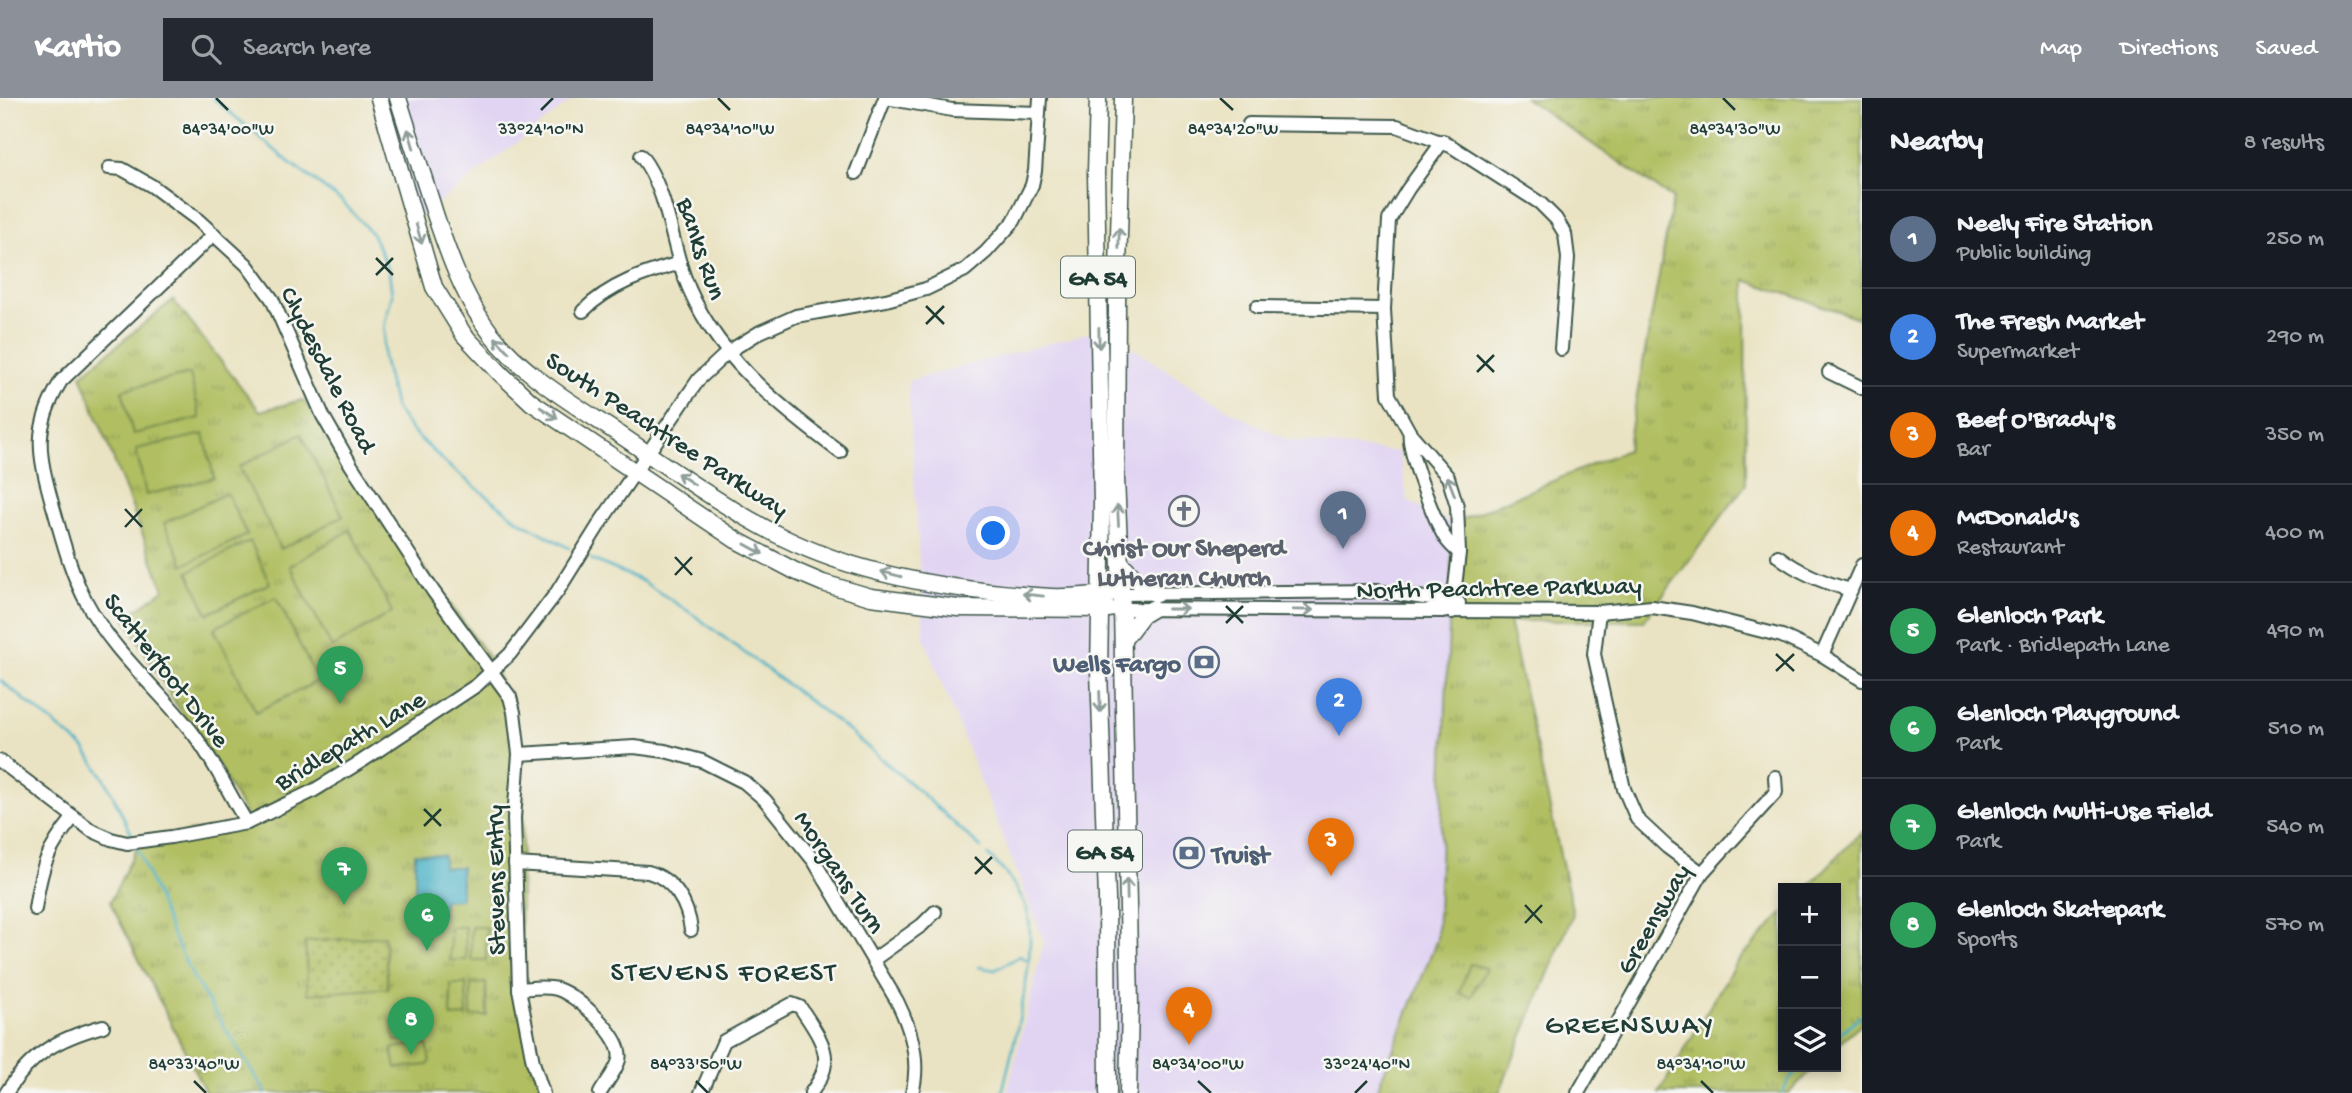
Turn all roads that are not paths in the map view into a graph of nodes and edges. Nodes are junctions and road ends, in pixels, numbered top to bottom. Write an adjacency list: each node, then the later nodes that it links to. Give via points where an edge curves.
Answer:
1 (379, 98): 25 (main road, South Peachtree Parkway, one-way to 25, via 434,287 460,328 531,401)
2 (398, 98): 24 (main road, South Peachtree Parkway, one-way to 2, via 534,375 486,327 464,294)
3 (885, 98): 7 (street, via 952,110); 12 (street)
4 (1040, 98): 7 (street, Bridlepath Lane)
5 (1098, 98): 28 (main road, GA 54, one-way to 28)
6 (1123, 98): 29 (main road, GA 54, one-way to 6, via 1116,466)
7 (1039, 113): 19 (street, Bridlepath Lane, via 1035,171 1027,198 1005,232 965,270 926,289 886,300 796,316)
8 (1249, 124): 9 (street, via 1396,126)
9 (1443, 141): 16 (street, via 1389,220); 18 (street, via 1540,203 1565,234 1568,258)
10 (640, 156): 14 (street, Banks Run, via 656,181)
11 (109, 169): 13 (street, Clydesdale Road, via 122,169 152,186)
12 (856, 173)
13 (214, 234): 43 (street, Clydesdale Road, via 247,265 272,299 323,416 351,464 440,602); 49 (street, Scatterfoot Drive, via 61,381 45,412 40,446 67,555 87,604 194,735)
14 (680, 263): 17 (street, via 626,281); 19 (street, Banks Run, via 696,304)
15 (1257, 307): 16 (street)
16 (1384, 309): 22 (street, via 1389,395)
17 (583, 311)
18 (1561, 349)
19 (728, 352): 23 (street, Banks Run, via 763,391); 24 (street, Bridlepath Lane, via 699,379)
20 (1829, 372): 21 (street)
21 (1862, 388)
22 (1410, 433): 26 (street, via 1408,441 1418,471 1445,537); 26 (street, one-way to 22, via 1457,506 1448,477)
23 (840, 452)
24 (648, 453): 25 (street, Bridlepath Lane); 36 (main road, South Peachtree Parkway, one-way to 24, via 909,579 834,559 784,538)
25 (635, 471): 36 (main road, South Peachtree Parkway, one-way to 36, via 736,540 846,591 958,608); 43 (street, Bridlepath Lane, via 532,627)
26 (1459, 553): 37 (street)
27 (1778, 556): 31 (street, via 1812,577)
28 (1101, 560): 35 (main road, GA 54); 36 (main road)
29 (1120, 562): 33 (main road, GA 54); 34 (main road)
30 (1862, 565): 31 (street)
31 (1850, 590): 42 (street)
32 (1233, 593): 34 (street, North Peachtree Parkway); 37 (street, North Peachtree Parkway, via 1376,591); 38 (street)
33 (1122, 601): 34 (street, North Peachtree Parkway); 35 (main road, South Peachtree Parkway); 40 (main road, GA 54)
34 (1154, 601): 38 (street, North Peachtree Parkway, one-way to 38); 40 (main road)
35 (1101, 602): 36 (main road, South Peachtree Parkway); 41 (main road, GA 54)
36 (1066, 603): 41 (main road, via 1087,621)
37 (1453, 607): 38 (street, North Peachtree Parkway, one-way to 37); 39 (street, North Peachtree Parkway)
38 (1235, 609)
39 (1599, 612): 42 (street, North Peachtree Parkway, via 1652,607 1692,613 1782,636); 51 (street, via 1594,654 1625,789 1637,819)
40 (1123, 640): 58 (main road, GA 54, one-way to 40)
41 (1100, 641): 52 (main road, GA 54, one-way to 52)
42 (1822, 655): 44 (street, North Peachtree Parkway)
43 (492, 670): 45 (street, Stevens Entry, via 510,697); 49 (street, Bridlepath Lane, via 477,685 341,774)
44 (1862, 680)
45 (519, 754): 50 (street, Stevens Entry); 56 (street, Morgans Turn, via 635,747 665,751 728,772 765,800 814,861)
46 (0, 761): 48 (street, Bridlepath Lane)
47 (1775, 777): 51 (street, Greensway, via 1776,792)
48 (73, 818): 49 (street, Bridlepath Lane, via 111,839 138,842); 53 (street, via 43,864)
49 (247, 823)
50 (515, 864): 55 (street, via 659,875 683,900); 57 (street, Stevens Entry)
51 (1702, 873): 69 (street, Greensway)
52 (1107, 899): 58 (main road, via 1114,911 1116,983); 59 (main road, GA 54)
53 (35, 909)
54 (936, 912): 56 (street)
55 (691, 930)
56 (873, 960): 67 (street, Morgans Turn, via 897,1000 914,1046)
57 (519, 989): 63 (street, Stevens Entry); 64 (street, via 548,987 567,993 615,1038 619,1060)
58 (1130, 1006): 61 (main road, GA 54)
59 (1107, 1009): 61 (main road, via 1118,1015 1121,1069); 68 (main road, GA 54)
60 (103, 1026): 62 (street, via 43,1050)
61 (1129, 1087)
62 (5, 1093)
63 (543, 1093)
64 (600, 1093)
65 (701, 1093): 66 (street, via 724,1041 792,1004 800,1007 824,1050 822,1075)
66 (811, 1093)
67 (912, 1093)
68 (1108, 1093)
69 (1577, 1093)

